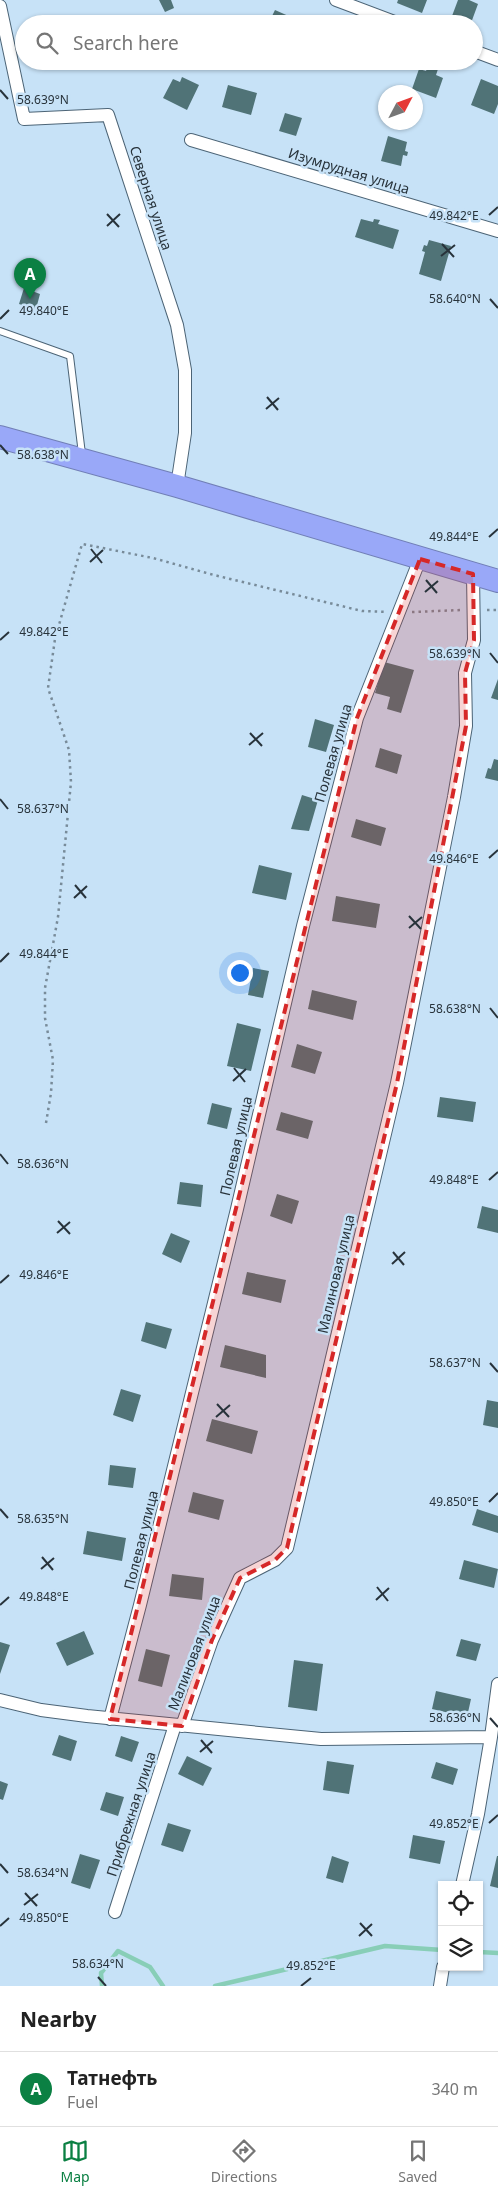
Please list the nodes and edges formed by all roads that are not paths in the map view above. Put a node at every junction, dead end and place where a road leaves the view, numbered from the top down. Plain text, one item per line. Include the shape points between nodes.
1 (336, 0) edge
2 (0, 10) edge
3 (376, 15) edge
4 (483, 54) edge
5 (498, 60) edge
6 (191, 140) dead end
7 (498, 231) edge
8 (0, 331) edge
9 (0, 437) edge
10 (83, 461) junction
11 (177, 486) junction
12 (420, 559) junction
13 (490, 577) edge
14 (497, 1691) edge
15 (0, 1700) edge
16 (110, 1719) junction
17 (179, 1725) junction
18 (490, 1737) junction
19 (463, 1881) edge
20 (115, 1912) dead end
21 (442, 1971) edge
22 (440, 1986) edge

1 - 3 street
2 - 11 street, Северная улица via 24,119 108,115 177,325 185,370 184,433
4 - 5 street
6 - 7 street, Изумрудная улица
8 - 10 lane via 70,356
9 - 10 highway
10 - 11 highway
11 - 12 highway
12 - 13 highway
12 - 16 street, Полевая улица via 354,728
13 - 17 street, Малиновая улица via 474,610 474,640 466,673 466,726 397,1083 287,1548 275,1560 240,1578
14 - 18 street
15 - 16 street via 41,1710
16 - 17 street
17 - 18 street via 321,1739
17 - 20 street, Прибрежная улица
18 - 19 street
21 - 22 street

